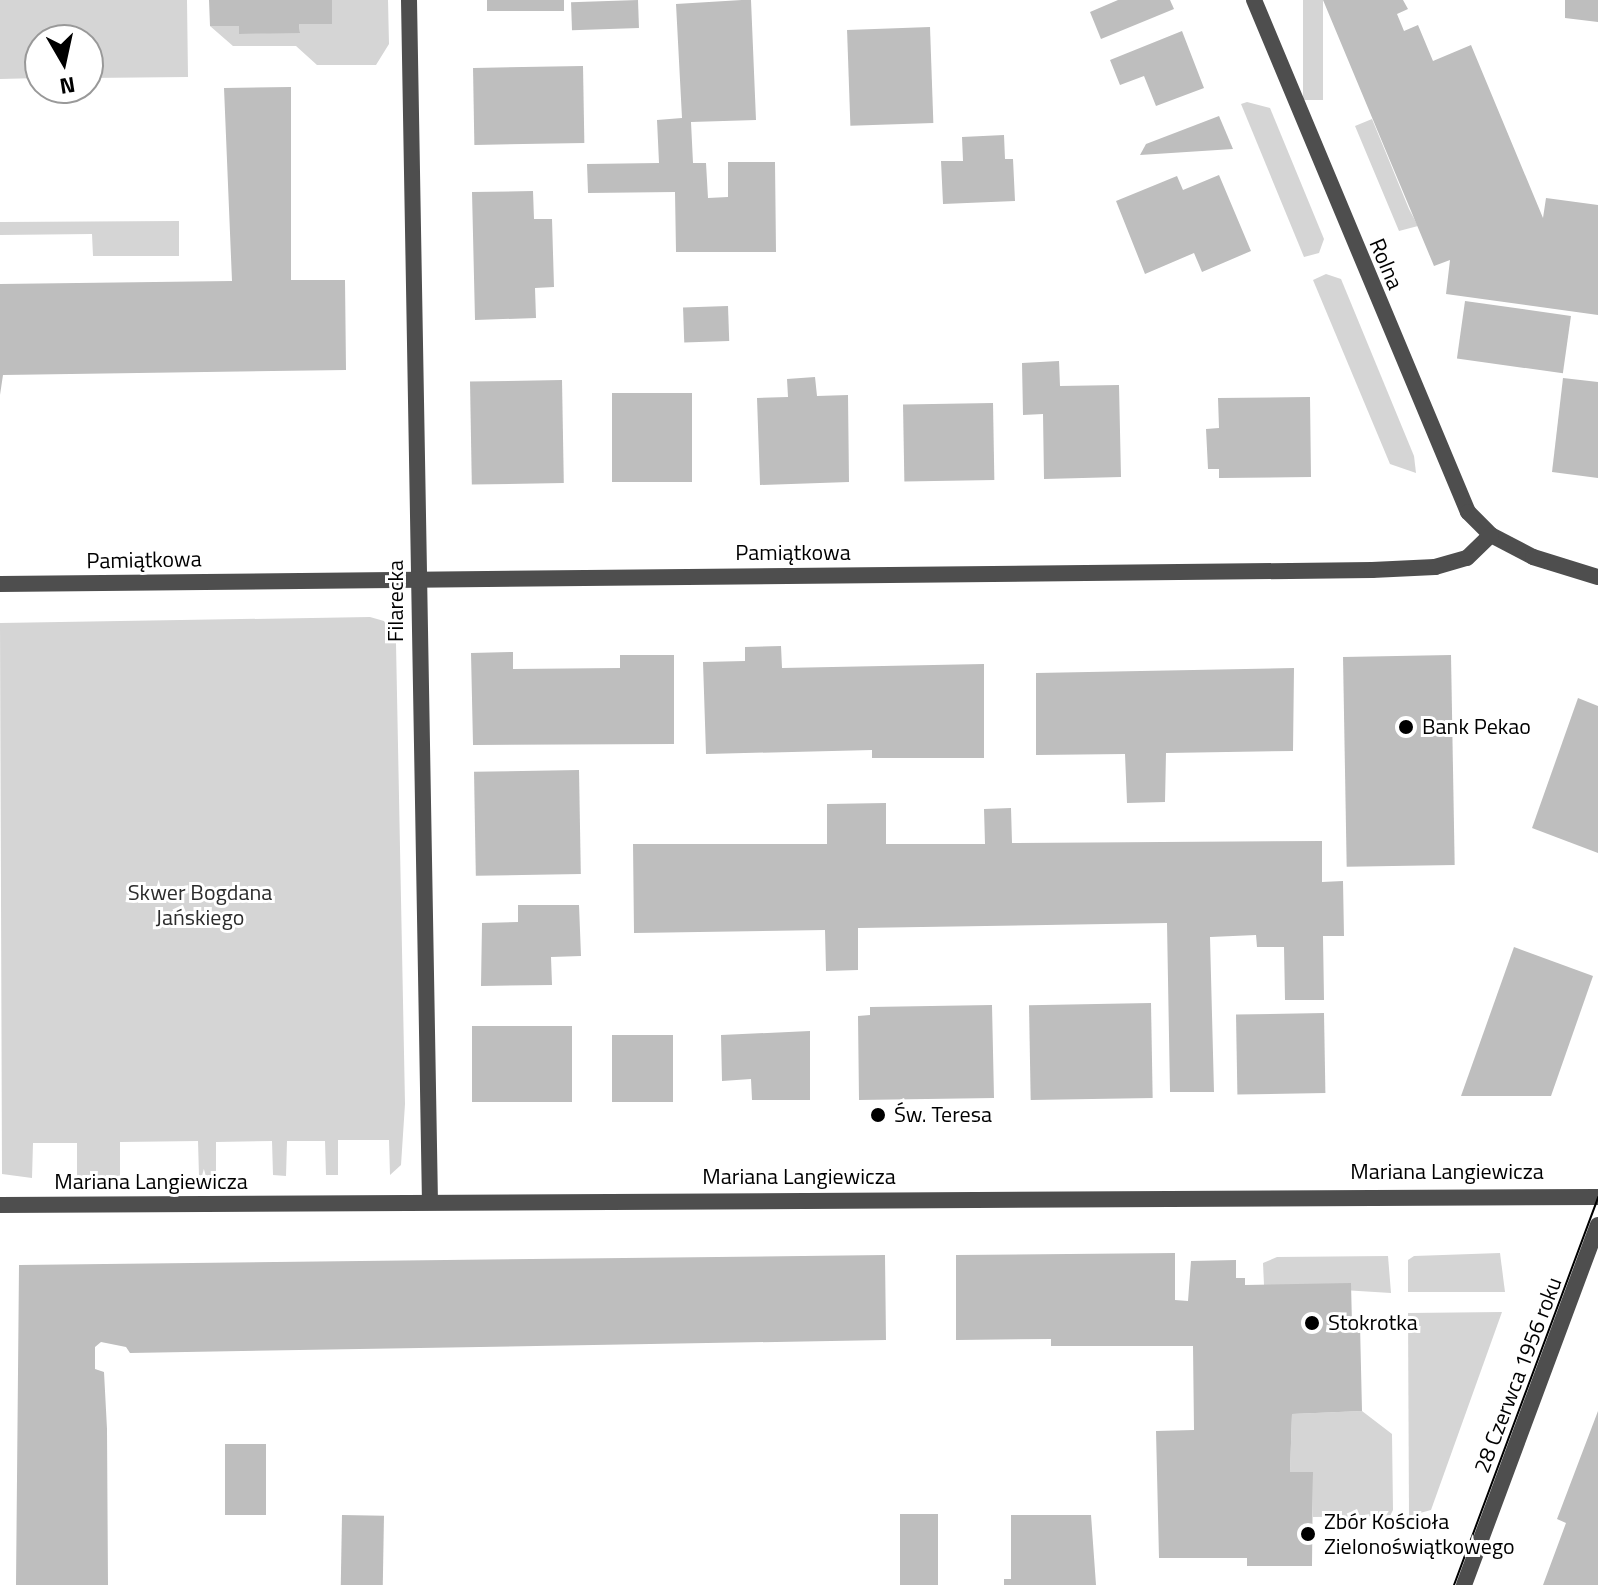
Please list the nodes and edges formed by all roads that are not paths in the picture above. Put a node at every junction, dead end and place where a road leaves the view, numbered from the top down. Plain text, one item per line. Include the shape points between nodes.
1 (409, 0) edge
2 (1254, 0) edge
3 (1491, 535) junction
4 (1598, 575) edge
5 (419, 578) junction
6 (0, 584) edge
7 (1598, 1197) edge
8 (430, 1202) junction
9 (0, 1205) edge
10 (1598, 1225) edge
11 (1464, 1585) edge

1 - 5 street, Filarecka
2 - 3 street, Rolna via 1457,492
3 - 4 street via 1533,557
3 - 5 street, Pamiątkowa via 1467,558 1435,567 1372,570
5 - 6 street, Pamiątkowa
5 - 8 street, Filarecka
7 - 8 street, Mariana Langiewicza
8 - 9 street, Mariana Langiewicza
10 - 11 street, 28 Czerwca 1956 roku

